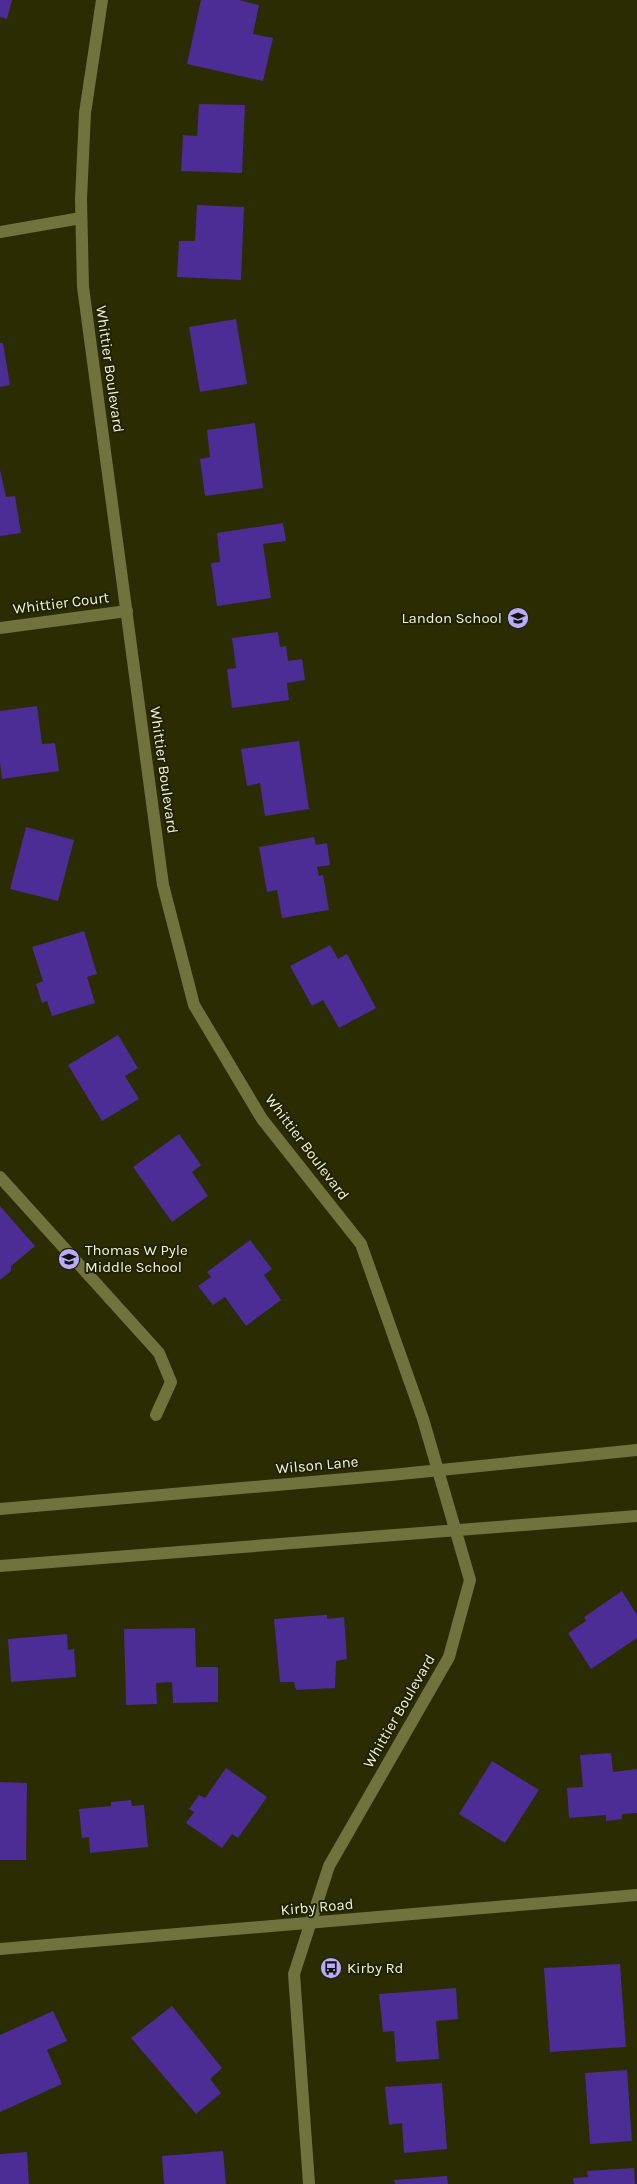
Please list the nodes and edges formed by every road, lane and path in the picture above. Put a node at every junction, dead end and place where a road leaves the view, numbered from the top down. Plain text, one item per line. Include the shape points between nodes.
1 (102, 0) edge
2 (81, 218) junction
3 (0, 232) edge
4 (127, 612) junction
5 (0, 628) edge
6 (0, 1177) edge
7 (156, 1415) dead end
8 (637, 1450) edge
9 (439, 1469) junction
10 (0, 1509) edge
11 (637, 1516) edge
12 (456, 1530) junction
13 (0, 1566) edge
14 (637, 1895) edge
15 (310, 1924) junction
16 (0, 1949) edge
17 (309, 2184) edge

1 - 2 street, Whittier Boulevard via 84,113
2 - 3 street
2 - 4 street, Whittier Boulevard via 83,287
4 - 5 street, Whittier Court
4 - 9 street, Whittier Boulevard via 163,885 194,1005 262,1119 361,1244
6 - 7 street via 159,1353 171,1382
8 - 9 street, Wilson Lane
9 - 10 street, Wilson Lane
9 - 12 street, Whittier Boulevard
11 - 12 street
12 - 13 street
12 - 15 street, Whittier Boulevard via 470,1580 449,1657 329,1866
14 - 15 street, Kirby Road
15 - 16 street, Kirby Road
15 - 17 street, Whittier Boulevard via 294,1974

